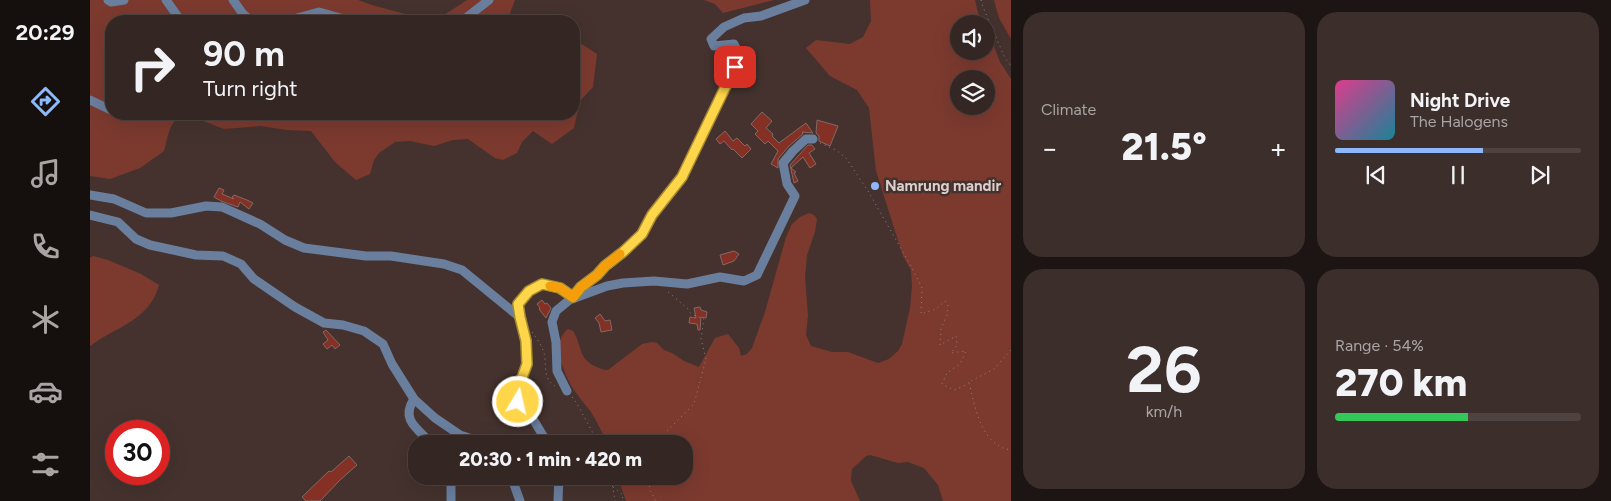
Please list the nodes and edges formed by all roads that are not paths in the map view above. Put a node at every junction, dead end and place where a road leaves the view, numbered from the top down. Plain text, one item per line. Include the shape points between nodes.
1 (108, 0) edge
2 (124, 0) edge
3 (166, 0) edge
4 (233, 0) edge
5 (489, 0) edge
6 (805, 0) edge
7 (177, 15) edge
8 (243, 15) edge
9 (308, 15) edge
10 (330, 15) edge
11 (470, 15) edge
12 (90, 100) edge
13 (105, 108) edge
14 (813, 139) road end
15 (90, 195) edge
16 (90, 215) edge
17 (571, 299) junction
18 (521, 318) junction
19 (567, 391) dead end
20 (414, 399) junction
21 (423, 435) edge
22 (460, 435) edge
23 (543, 435) edge
24 (451, 485) edge
25 (514, 485) edge
26 (559, 485) edge
27 (452, 501) edge
28 (520, 501) edge
29 (558, 501) edge

1 - 2 street
3 - 7 street
4 - 8 street
5 - 11 street
6 - 17 street via 762,16 744,18 724,27 711,39 714,46 734,44 737,59 682,177 652,215 642,234
9 - 10 street via 319,12
12 - 13 street
14 - 17 street via 806,139 783,163 787,184 795,196 757,275 744,282 720,277 687,284 623,283
15 - 18 street via 114,199 146,213 222,207 304,248 444,264 462,270
16 - 20 street via 118,222 136,239 150,246 196,255 223,256 241,264 254,279 324,323 364,331 383,344
17 - 18 street via 560,288 542,284 529,291 518,304
17 - 19 street via 556,311 552,322 556,371
18 - 23 street via 527,364 518,389 518,402
20 - 21 street via 408,408 409,420
20 - 22 street
24 - 27 street
25 - 28 street
26 - 29 street

